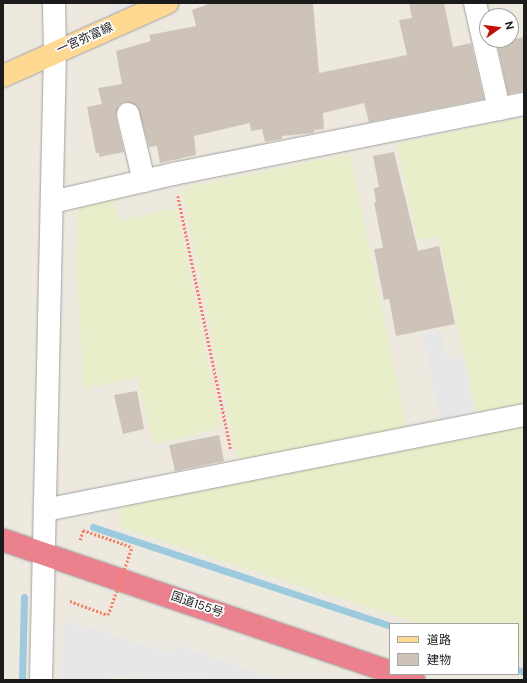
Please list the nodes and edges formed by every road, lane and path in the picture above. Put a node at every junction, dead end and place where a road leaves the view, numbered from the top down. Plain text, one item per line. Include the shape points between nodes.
1 (54, 3) edge
2 (167, 3) edge
3 (475, 3) edge
4 (55, 52) junction
5 (3, 76) edge
6 (524, 104) edge
7 (499, 109) junction
8 (128, 114) dead end
9 (173, 174) junction
10 (144, 181) junction
11 (52, 202) junction
12 (524, 415) edge
13 (235, 472) junction
14 (45, 510) junction
15 (3, 540) edge
16 (80, 540) dead end
17 (44, 554) junction
18 (70, 602) dead end
19 (389, 672) edge
20 (400, 675) edge
21 (41, 680) edge
22 (414, 680) edge

1 - 4 street
2 - 4 main road, 一宮弥富線
3 - 7 street
4 - 5 main road, 一宮弥富線
4 - 11 street
6 - 7 street
7 - 9 street
8 - 10 street
9 - 10 street
9 - 13 path
10 - 11 street
11 - 14 street
12 - 13 street
13 - 14 street
14 - 17 street
15 - 17 highway, 国道155号
16 - 18 path, bridge via 83,530 132,547 108,615
17 - 19 highway, 国道155号
17 - 21 street
20 - 22 highway

